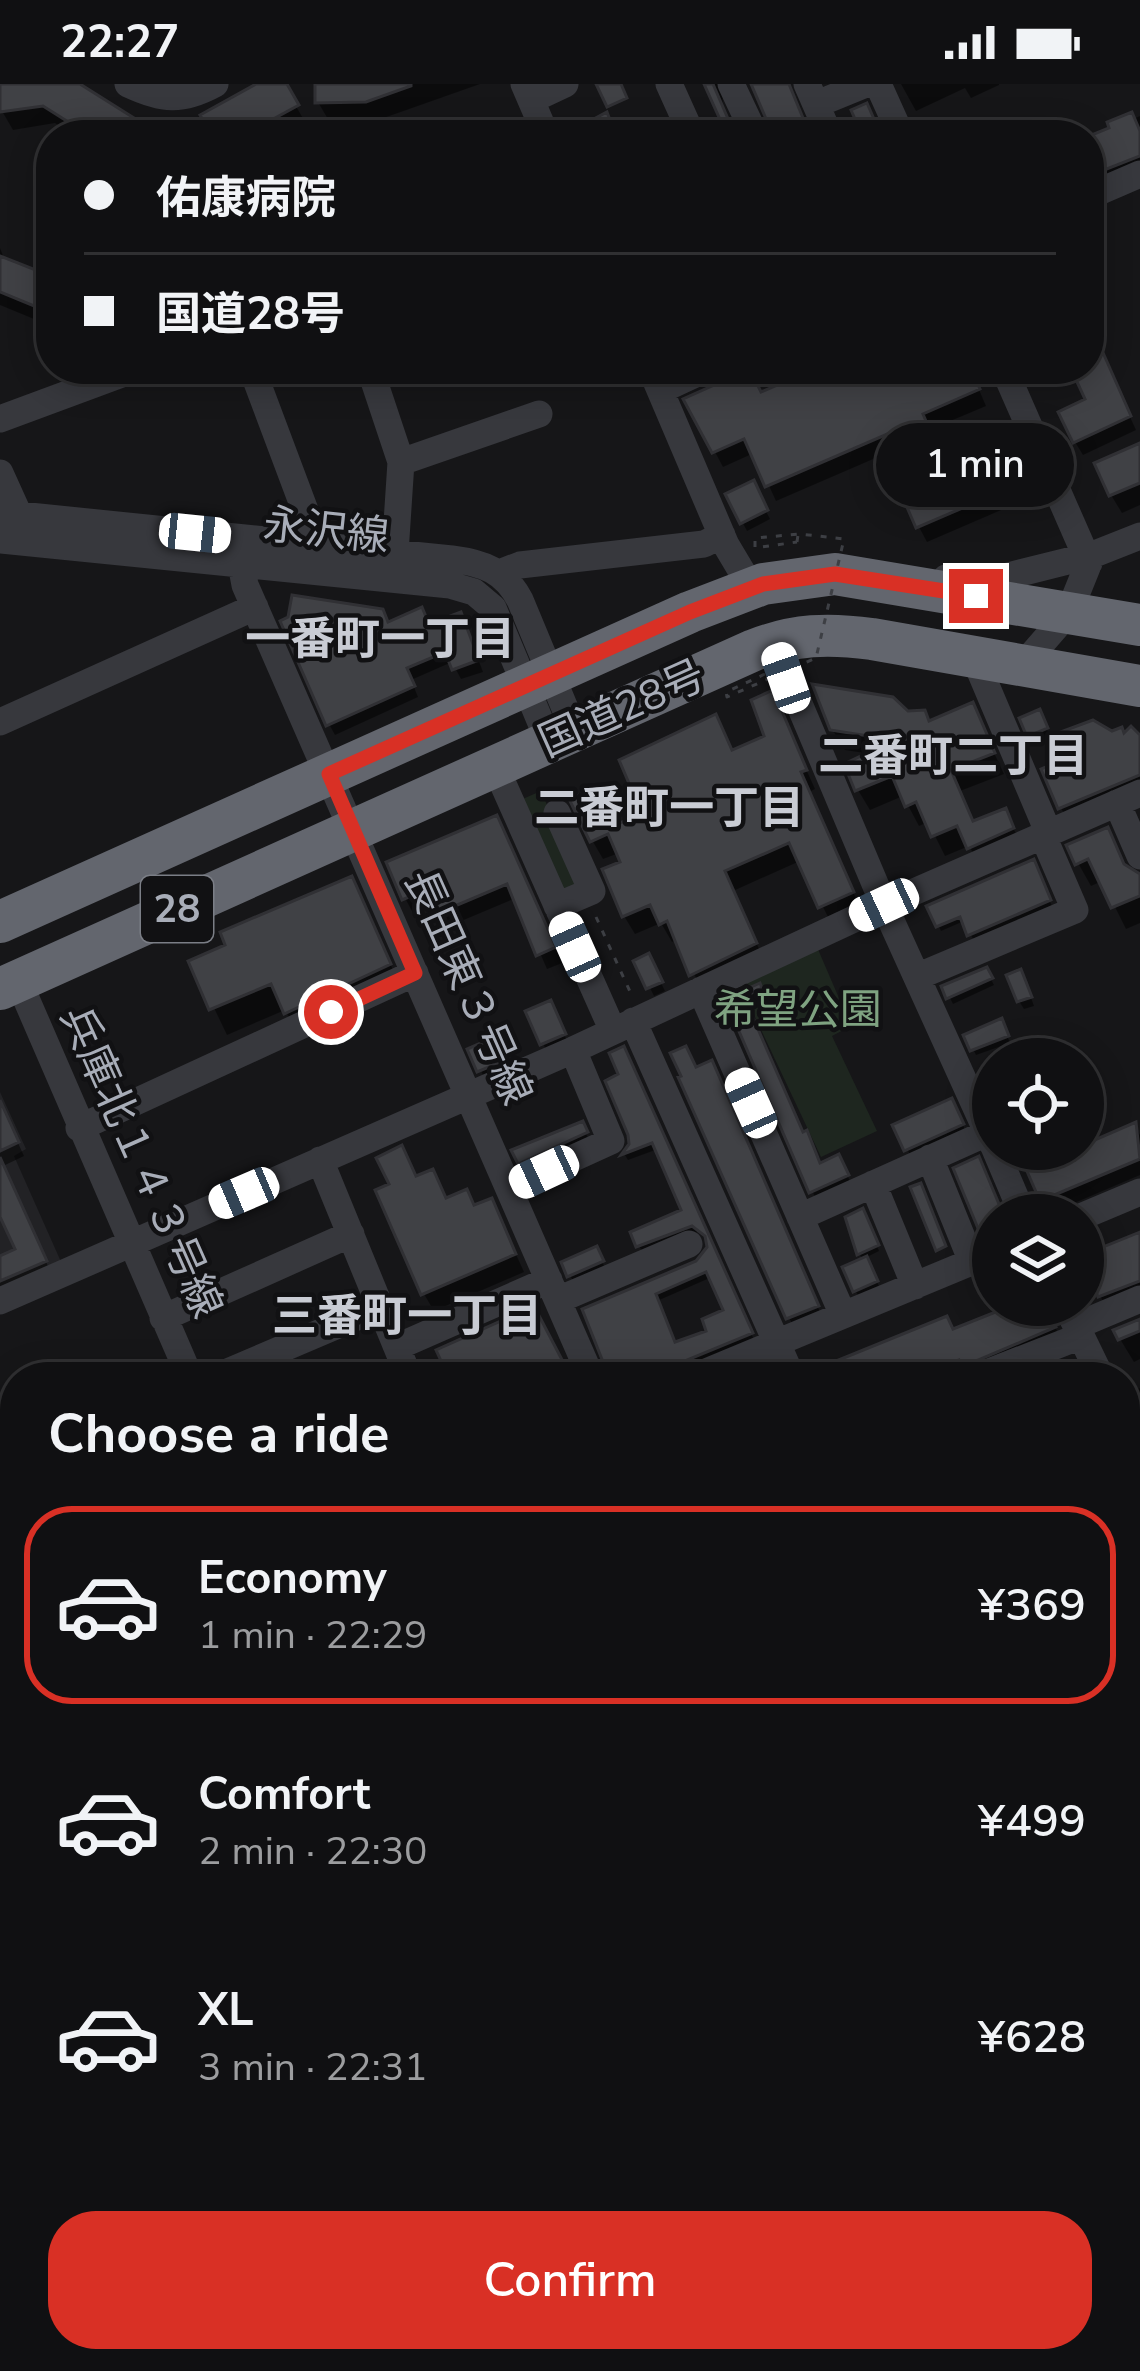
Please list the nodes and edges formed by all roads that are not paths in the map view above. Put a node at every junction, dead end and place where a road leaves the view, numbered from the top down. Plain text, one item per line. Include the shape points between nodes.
1 (128, 84) edge
2 (215, 84) edge
3 (565, 84) edge
4 (669, 84) edge
5 (731, 84) edge
6 (866, 84) edge
7 (878, 84) edge
8 (527, 92) edge
9 (812, 94) edge
10 (539, 120) edge
11 (685, 120) edge
12 (748, 120) edge
13 (894, 120) edge
14 (1140, 174) edge
15 (1104, 190) edge
16 (94, 384) edge
17 (258, 384) edge
18 (375, 384) edge
19 (658, 384) edge
20 (1011, 384) edge
21 (539, 414) dead end
22 (0, 418) edge
23 (401, 462) junction
24 (0, 472) edge
25 (9, 514) edge
26 (722, 536) junction
27 (1140, 536) edge
28 (0, 540) edge
29 (318, 545) junction
30 (243, 551) junction
31 (395, 553) junction
32 (1089, 558) junction
33 (500, 573) junction
34 (882, 579) junction
35 (752, 587) junction
36 (255, 607) junction
37 (1070, 612) junction
38 (1140, 625) edge
39 (974, 657) junction
40 (769, 658) junction
41 (1022, 665) junction
42 (539, 680) junction
43 (1140, 686) edge
44 (0, 722) edge
45 (562, 736) junction
46 (495, 766) junction
47 (329, 774) junction
48 (1129, 798) edge
49 (557, 813) dead end
50 (353, 830) junction
51 (1045, 836) junction
52 (1140, 856) edge
53 (884, 905) junction
54 (557, 906) junction
55 (0, 922) edge
56 (415, 973) junction
57 (919, 976) junction
58 (9, 984) edge
59 (701, 990) junction
60 (629, 1023) junction
61 (573, 1050) junction
62 (469, 1093) junction
63 (972, 1097) edge
64 (79, 1128) junction
65 (972, 1147) edge
66 (930, 1158) junction
67 (320, 1160) junction
68 (873, 1184) junction
69 (510, 1187) junction
70 (1140, 1192) edge
71 (1104, 1207) edge
72 (800, 1217) junction
73 (351, 1234) junction
74 (972, 1237) edge
75 (129, 1243) junction
76 (689, 1244) dead end
77 (972, 1263) edge
78 (915, 1286) junction
79 (553, 1290) junction
80 (1140, 1299) edge
81 (0, 1301) edge
82 (380, 1307) junction
83 (1104, 1312) edge
84 (843, 1316) junction
85 (163, 1318) junction
86 (1067, 1326) edge
87 (1076, 1326) edge
88 (786, 1339) junction
89 (397, 1347) junction
90 (183, 1362) edge
91 (251, 1362) edge
92 (403, 1362) edge
93 (584, 1362) edge
94 (730, 1362) edge
95 (790, 1362) edge
96 (800, 1362) edge
97 (1003, 1362) edge
98 (1094, 1362) edge

1 - 2 street via 178,100
3 - 8 street
4 - 11 street
5 - 12 street
6 - 9 street
7 - 13 street
8 - 10 street
14 - 15 street
16 - 22 street
17 - 29 street
18 - 23 street
19 - 26 street
20 - 32 street
21 - 23 street
23 - 31 street
24 - 25 street
25 - 30 street, 永沢線
26 - 33 street, 永沢線
26 - 35 street
27 - 32 street
28 - 30 street, 永沢線
29 - 30 street, 永沢線
29 - 31 street, 永沢線
30 - 36 street, 長田東３号線
30 - 42 street, 永沢線 via 474,592
31 - 33 street, 永沢線 via 465,560
32 - 34 street via 1004,577
32 - 37 street
33 - 42 street, 永沢線 via 520,600
34 - 35 highway, 国道28号 / 28 via 811,574
34 - 37 highway, 国道28号 / 28
35 - 42 highway, 国道28号 / 28
36 - 44 street
36 - 47 street, 長田東３号線
37 - 38 highway, 国道28号 / 28
37 - 41 street
39 - 40 highway, 国道28号 / 28 via 812,634
39 - 41 highway, 国道28号 / 28
39 - 51 street
40 - 45 highway, 国道28号 / 28
40 - 53 street
41 - 43 highway, 国道28号 / 28
42 - 45 street, 永沢線
42 - 47 highway, 国道28号 / 28
45 - 46 highway, 国道28号 / 28
46 - 50 highway, 国道28号 / 28
46 - 54 street
47 - 50 street, 長田東３号線
47 - 55 highway, 国道28号 / 28
48 - 51 street
48 - 52 street
49 - 54 street via 592,891
50 - 56 street, 長田東３号線
50 - 58 highway, 国道28号 / 28
51 - 53 street
51 - 57 street via 1075,910
53 - 57 street
53 - 59 street
54 - 60 street
56 - 62 street, 長田東３号線
56 - 64 street
57 - 63 street
58 - 64 street, 兵庫北１４３号線
59 - 60 street
59 - 72 street
60 - 61 street
60 - 88 street
61 - 62 street
61 - 69 street via 611,1141
62 - 67 street
62 - 69 street, 長田東３号線
64 - 75 street, 兵庫北１４３号線
65 - 66 street
66 - 68 street
66 - 74 street
67 - 73 street
67 - 75 street
68 - 72 street
68 - 78 street
69 - 79 street, 長田東３号線
70 - 71 street
72 - 84 street
73 - 82 street
73 - 85 street
75 - 81 street
75 - 85 street, 兵庫北１４３号線
76 - 79 street
77 - 78 street
78 - 84 street
79 - 89 street
79 - 93 street, 長田東３号線
80 - 83 street
82 - 89 street
82 - 91 street
84 - 88 street
85 - 90 street, 兵庫北１４３号線
86 - 97 street
87 - 98 street
88 - 94 street
88 - 95 street
88 - 96 street
89 - 92 street

